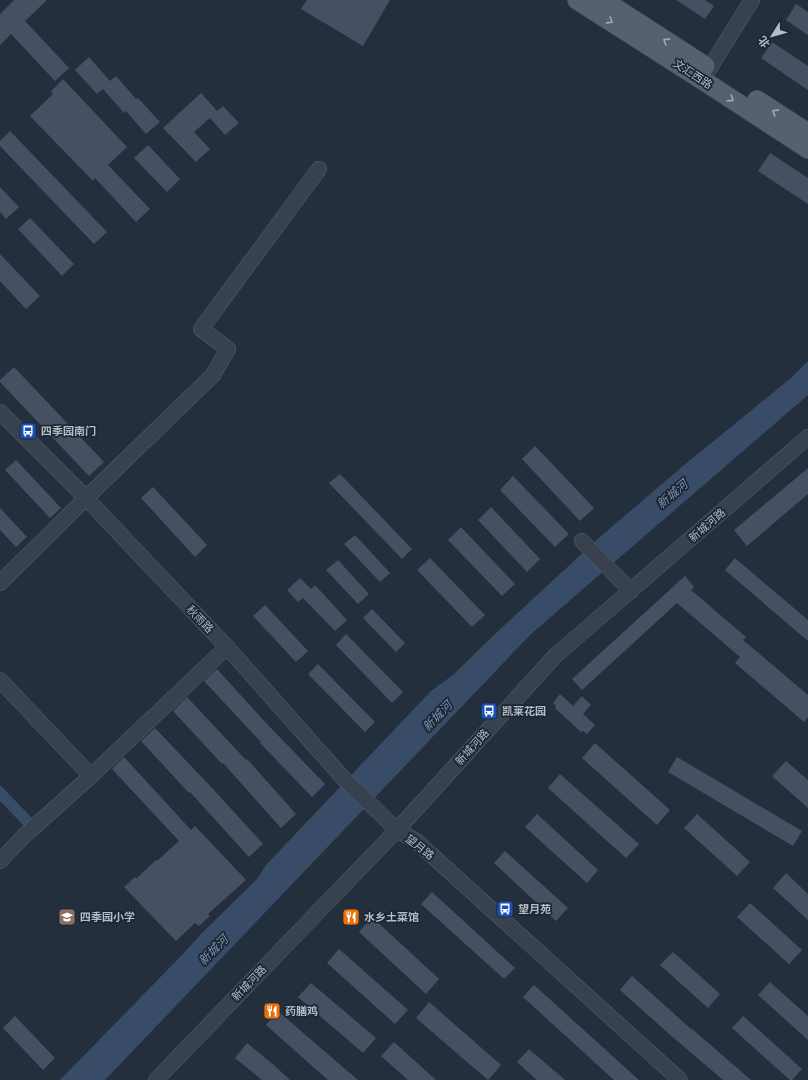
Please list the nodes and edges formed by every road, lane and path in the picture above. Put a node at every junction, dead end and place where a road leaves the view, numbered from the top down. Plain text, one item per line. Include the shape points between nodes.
1 (577, 0) edge
2 (603, 0) edge
3 (752, 0) edge
4 (709, 69) junction
5 (808, 133) edge
6 (808, 149) edge
7 (319, 168) dead end
8 (0, 412) edge
9 (808, 437) edge
10 (86, 498) junction
11 (582, 541) dead end
12 (0, 583) edge
13 (631, 591) junction
14 (227, 647) junction
15 (0, 680) edge
16 (91, 776) junction
17 (397, 830) junction
18 (0, 861) edge
19 (156, 1080) edge
20 (666, 1080) edge
21 (680, 1080) edge

1 -> 6 main road, 文汇西路
4 -> 2 main road, 文汇西路
3 - 4 street
5 -> 4 main road, 文汇西路
7 - 10 street via 201,329 228,349 212,375
8 - 10 street, 秋雨路
9 - 13 street, 新城河路
10 - 12 street
10 - 14 street, 秋雨路
11 - 13 street
13 - 17 street, 新城河路 via 555,656
14 - 16 street
14 - 17 street, 秋雨路 via 344,779
15 - 16 street
16 - 18 street
17 - 19 street, 新城河路
17 - 20 street, 望月路 via 408,848
17 - 21 street, 望月路 via 416,841

